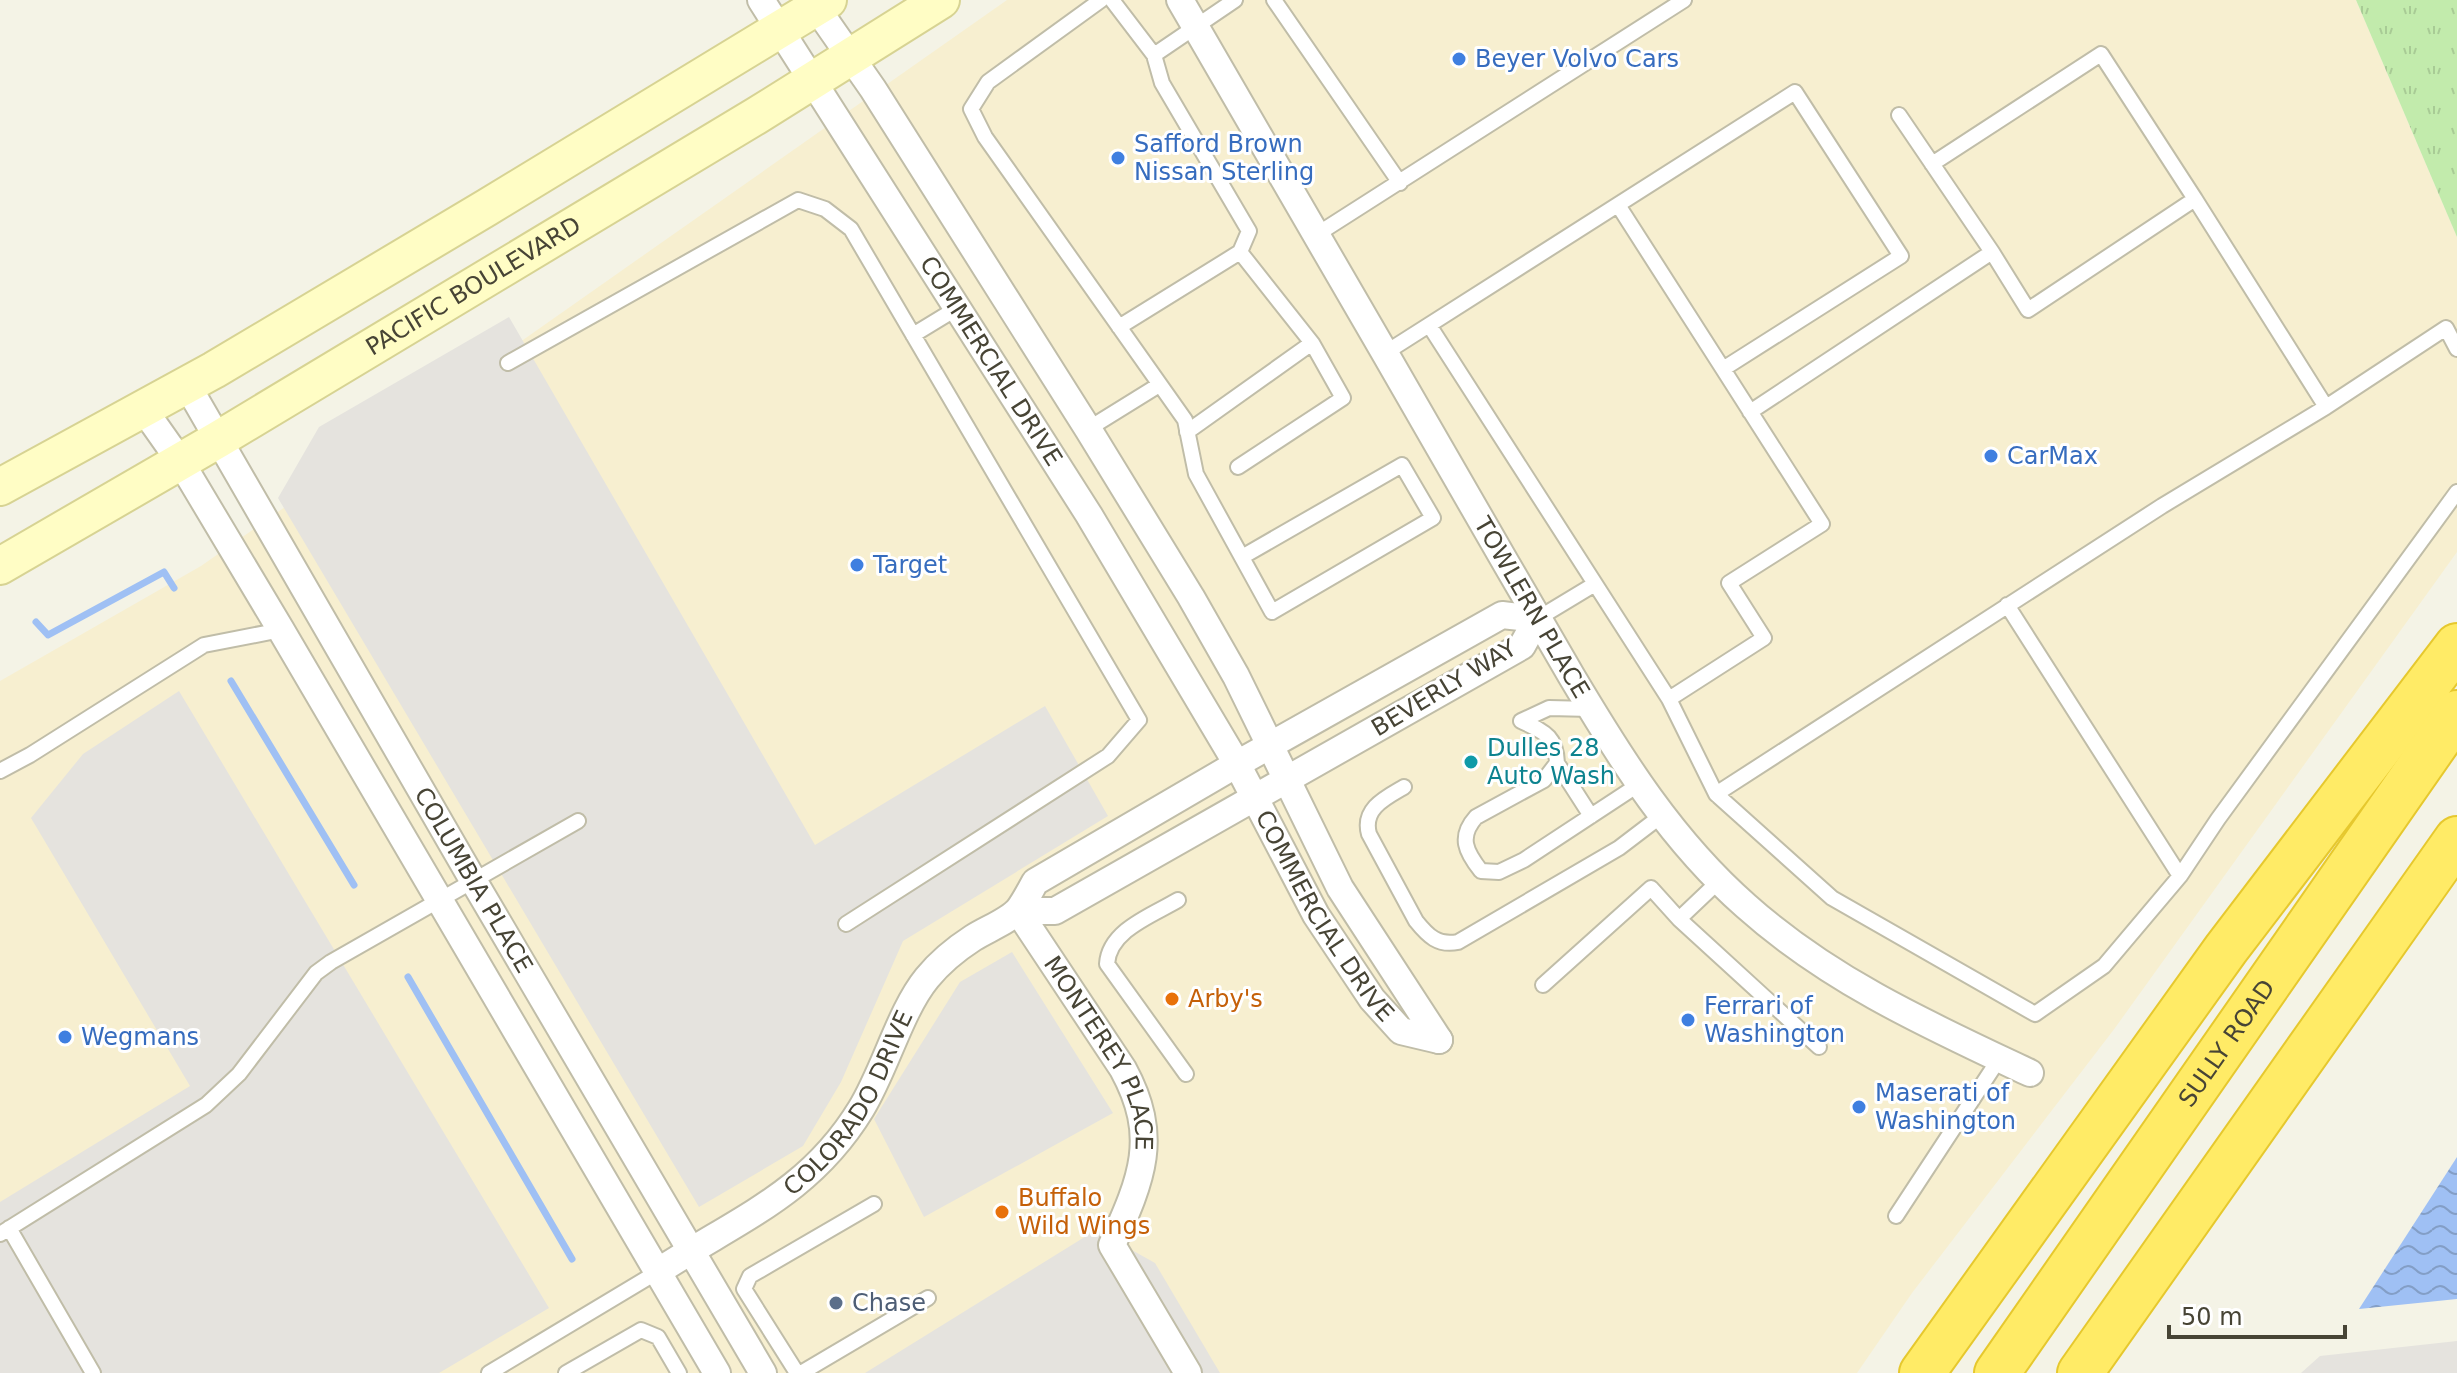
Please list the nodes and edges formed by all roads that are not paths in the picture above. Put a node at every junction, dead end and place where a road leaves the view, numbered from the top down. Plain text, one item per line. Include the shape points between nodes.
1 (761, 0) edge
2 (941, 0) edge
3 (1101, 0) edge
4 (1112, 0) edge
5 (1180, 0) edge
6 (1235, 0) edge
7 (1274, 0) edge
8 (1684, 0) edge
9 (818, 3) edge
10 (1196, 27) junction
11 (781, 31) junction
12 (1154, 55) junction
13 (850, 56) junction
14 (812, 81) junction
15 (1899, 115) dead end
16 (1932, 164) junction
17 (1400, 183) junction
18 (2195, 199) junction
19 (1618, 205) junction
20 (1316, 235) junction
21 (1240, 252) junction
22 (1992, 252) junction
23 (959, 307) junction
24 (1429, 325) junction
25 (1119, 327) junction
26 (913, 335) junction
27 (1312, 343) junction
28 (2457, 349) edge
29 (1385, 353) junction
30 (508, 363) dead end
31 (1723, 369) junction
32 (187, 385) junction
33 (1159, 385) junction
34 (2326, 407) junction
35 (144, 410) junction
36 (1750, 412) junction
37 (1088, 429) junction
38 (1187, 432) junction
39 (219, 439) junction
40 (180, 461) junction
41 (1238, 467) dead end
42 (0, 487) edge
43 (2457, 492) edge
44 (1242, 557) junction
45 (0, 566) edge
46 (1595, 584) junction
47 (2007, 605) junction
48 (1537, 619) junction
49 (281, 630) junction
50 (2457, 646) edge
51 (1669, 699) junction
52 (1591, 709) junction
53 (2457, 713) edge
54 (1270, 745) junction
55 (1557, 763) junction
56 (1237, 764) junction
57 (0, 771) edge
58 (1285, 780) junction
59 (1638, 785) junction
60 (1404, 787) dead end
61 (1716, 794) junction
62 (1255, 798) junction
63 (1591, 816) junction
64 (1661, 816) junction
65 (578, 821) dead end
66 (2457, 839) edge
67 (2180, 876) junction
68 (473, 880) junction
69 (1719, 881) junction
70 (439, 899) junction
71 (1178, 900) dead end
72 (1018, 911) junction
73 (1679, 919) junction
74 (846, 924) dead end
75 (1543, 985) dead end
76 (1819, 1047) dead end
77 (1999, 1059) junction
78 (2030, 1073) dead end
79 (1186, 1074) dead end
80 (874, 1204) dead end
81 (1896, 1216) dead end
82 (5, 1231) edge
83 (692, 1250) junction
84 (659, 1271) junction
85 (928, 1298) dead end
86 (93, 1373) edge
87 (489, 1373) edge
88 (566, 1373) edge
89 (679, 1373) edge
90 (717, 1373) edge
91 (763, 1373) edge
92 (799, 1373) edge
93 (1188, 1373) edge
94 (1922, 1373) edge
95 (1997, 1373) edge
96 (2080, 1373) edge

1 - 11 street, COMMERCIAL DRIVE
2 - 13 main road, PACIFIC BOULEVARD
3 - 25 lane via 988,82 971,109 985,137
4 - 12 lane
5 - 10 street, TOWLERN PLACE
6 - 10 lane
7 - 17 lane
8 - 17 lane
9 - 11 main road
9 - 13 street, COMMERCIAL DRIVE
10 - 12 lane
10 - 20 street, TOWLERN PLACE
11 - 14 street, COMMERCIAL DRIVE
11 - 32 main road
12 - 21 lane via 1162,83 1249,231
13 - 14 main road, PACIFIC BOULEVARD
13 - 37 street, COMMERCIAL DRIVE
14 - 23 street, COMMERCIAL DRIVE
14 - 39 main road, PACIFIC BOULEVARD
15 - 16 lane
16 - 18 lane via 2101,54
16 - 22 lane
17 - 20 lane
18 - 22 lane via 2028,310
18 - 34 lane
19 - 24 lane
19 - 31 lane
19 - 31 lane via 1795,92 1876,216 1901,256
20 - 29 street, TOWLERN PLACE
21 - 25 lane
21 - 27 lane
22 - 36 lane
23 - 26 lane
23 - 56 street, COMMERCIAL DRIVE
24 - 29 lane
24 - 46 lane
25 - 33 lane
26 - 30 lane via 851,229 825,209 798,200
26 - 74 lane via 1139,720 1108,756
27 - 38 lane
27 - 41 lane via 1343,398
28 - 34 lane via 2446,328
29 - 48 street, TOWLERN PLACE
31 - 36 lane
32 - 35 main road
32 - 39 street, COLUMBIA PLACE
33 - 37 lane
33 - 38 lane via 1185,420
34 - 47 lane
35 - 40 street, COLUMBIA PLACE
35 - 42 main road
36 - 51 lane via 1822,524 1729,583 1764,638
37 - 54 street, COMMERCIAL DRIVE via 1191,597
38 - 44 lane via 1196,474
39 - 40 main road, PACIFIC BOULEVARD
39 - 68 street, COLUMBIA PLACE
40 - 45 main road, PACIFIC BOULEVARD
40 - 49 street, COLUMBIA PLACE
43 - 67 lane
44 - 44 lane via 1402,465 1433,518 1272,612
46 - 48 lane
46 - 51 lane
47 - 61 lane
47 - 67 lane
48 - 52 street, TOWLERN PLACE
48 - 54 street, BEVERLY WAY via 1502,615
48 - 58 street, BEVERLY WAY via 1522,646
49 - 57 lane via 204,645
49 - 70 street, COLUMBIA PLACE
50 - 94 highway via 2226,949
51 - 61 lane
52 - 55 lane via 1549,708 1521,721 1546,733 1557,746
52 - 59 street, TOWLERN PLACE
53 - 95 highway, SULLY ROAD
54 - 56 street, BEVERLY WAY
54 - 58 street, COMMERCIAL DRIVE
55 - 63 lane
55 - 63 lane via 1544,780 1476,817 1467,827 1465,842 1471,858 1481,871 1499,872
56 - 62 street, COMMERCIAL DRIVE
56 - 72 street, COLORADO DRIVE via 1035,882
58 - 62 street, BEVERLY WAY
58 - 62 street, COMMERCIAL DRIVE via 1340,888 1439,1040 1401,1031 1372,999 1316,915
59 - 63 lane
59 - 64 street, TOWLERN PLACE
60 - 64 lane via 1372,809 1366,824 1416,921 1436,941 1448,944 1619,848
61 - 67 lane via 1832,898 2035,1014 2104,966
62 - 72 street, COLORADO DRIVE via 1055,911
64 - 69 street, TOWLERN PLACE
65 - 68 lane
66 - 96 highway
68 - 70 lane
68 - 83 street, COLUMBIA PLACE
69 - 73 lane
69 - 77 street, TOWLERN PLACE via 1798,949 1850,983
70 - 82 lane via 316,973 239,1074 206,1105
70 - 84 street, COLUMBIA PLACE
71 - 79 lane via 1117,938 1107,964
72 - 83 street, COLORADO DRIVE via 946,957 925,981 863,1106 834,1148 762,1210
72 - 93 street, MONTEREY PLACE via 1137,1095 1144,1148 1132,1198 1112,1245
73 - 75 lane via 1651,888
73 - 76 lane
77 - 78 street, TOWLERN PLACE
77 - 81 lane
80 - 92 lane via 750,1276 744,1289
82 - 86 lane
83 - 84 street, COLORADO DRIVE
83 - 91 street, COLUMBIA PLACE
84 - 87 lane
84 - 90 street, COLUMBIA PLACE
85 - 92 lane
88 - 89 lane via 641,1330 658,1337

